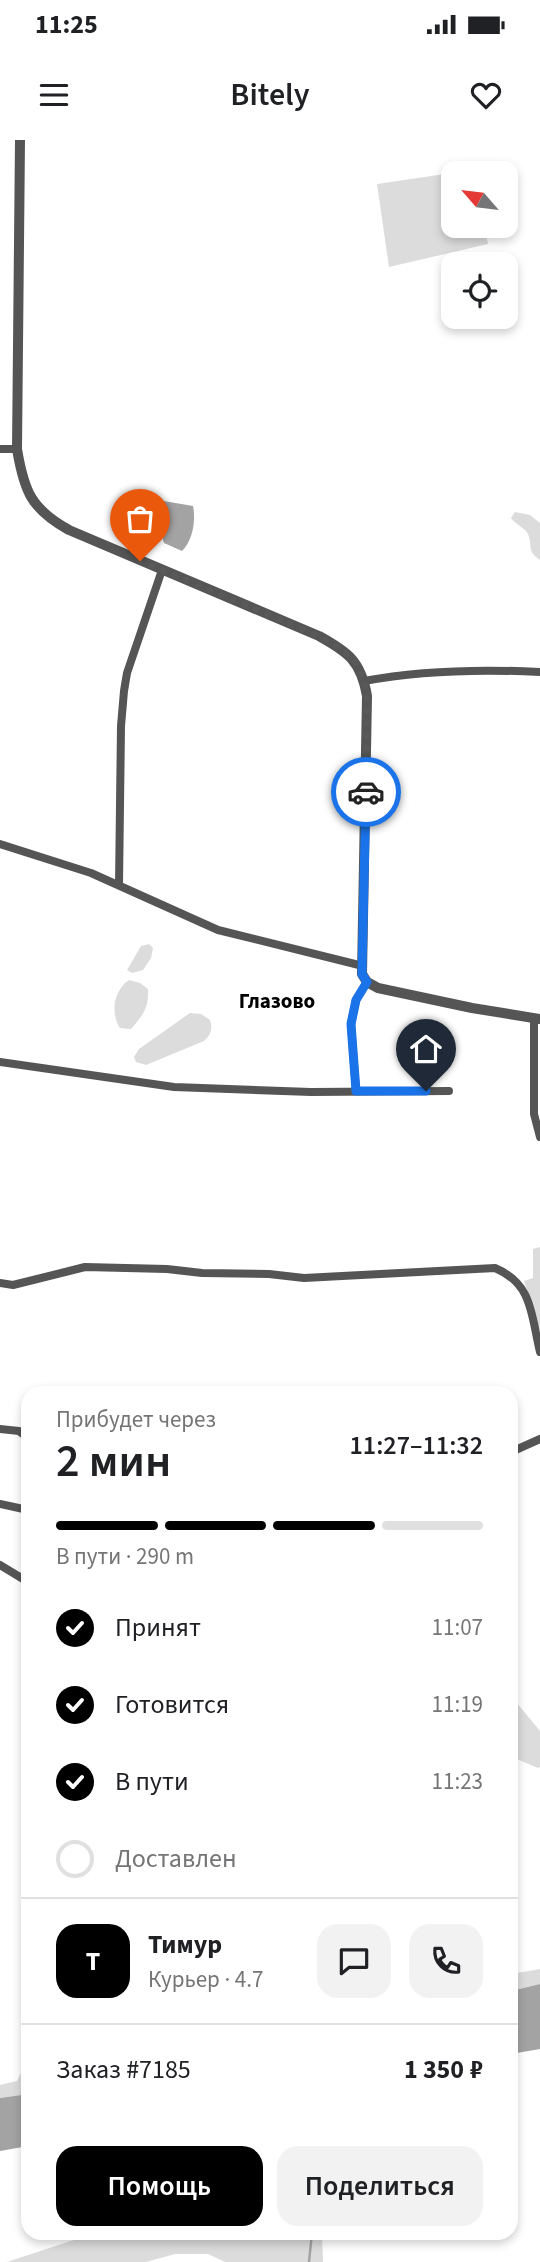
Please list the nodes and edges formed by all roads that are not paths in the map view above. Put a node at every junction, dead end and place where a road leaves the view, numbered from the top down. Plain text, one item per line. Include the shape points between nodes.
1 (20, 140) edge
2 (0, 449) edge
3 (18, 449) junction
4 (162, 570) junction
5 (540, 672) edge
6 (364, 681) junction
7 (0, 844) edge
8 (119, 885) junction
9 (363, 966) junction
10 (367, 982) junction
11 (537, 1018) edge
12 (0, 1062) edge
13 (356, 1091) junction
14 (449, 1091) dead end
15 (540, 1137) edge
16 (0, 1283) edge
17 (540, 1352) edge
18 (0, 1429) edge
19 (21, 1433) edge
20 (540, 1439) edge
21 (518, 1449) edge
22 (0, 1504) edge
23 (21, 1508) edge
24 (0, 1565) edge
25 (21, 1578) edge

1 - 3 street
2 - 3 street
3 - 4 street via 21,472 38,510 69,530
4 - 6 street via 319,636 351,656
4 - 8 street via 124,691
5 - 6 street via 436,671
6 - 9 street
7 - 8 street
8 - 9 street via 218,930
9 - 10 street
10 - 11 street via 378,988
10 - 13 street via 352,1017
11 - 15 street via 534,1114
12 - 13 street via 174,1087
13 - 14 street
16 - 17 street via 13,1285 85,1267 304,1278 495,1268 517,1279 525,1291
18 - 19 street
20 - 21 street
22 - 23 street
24 - 25 street

